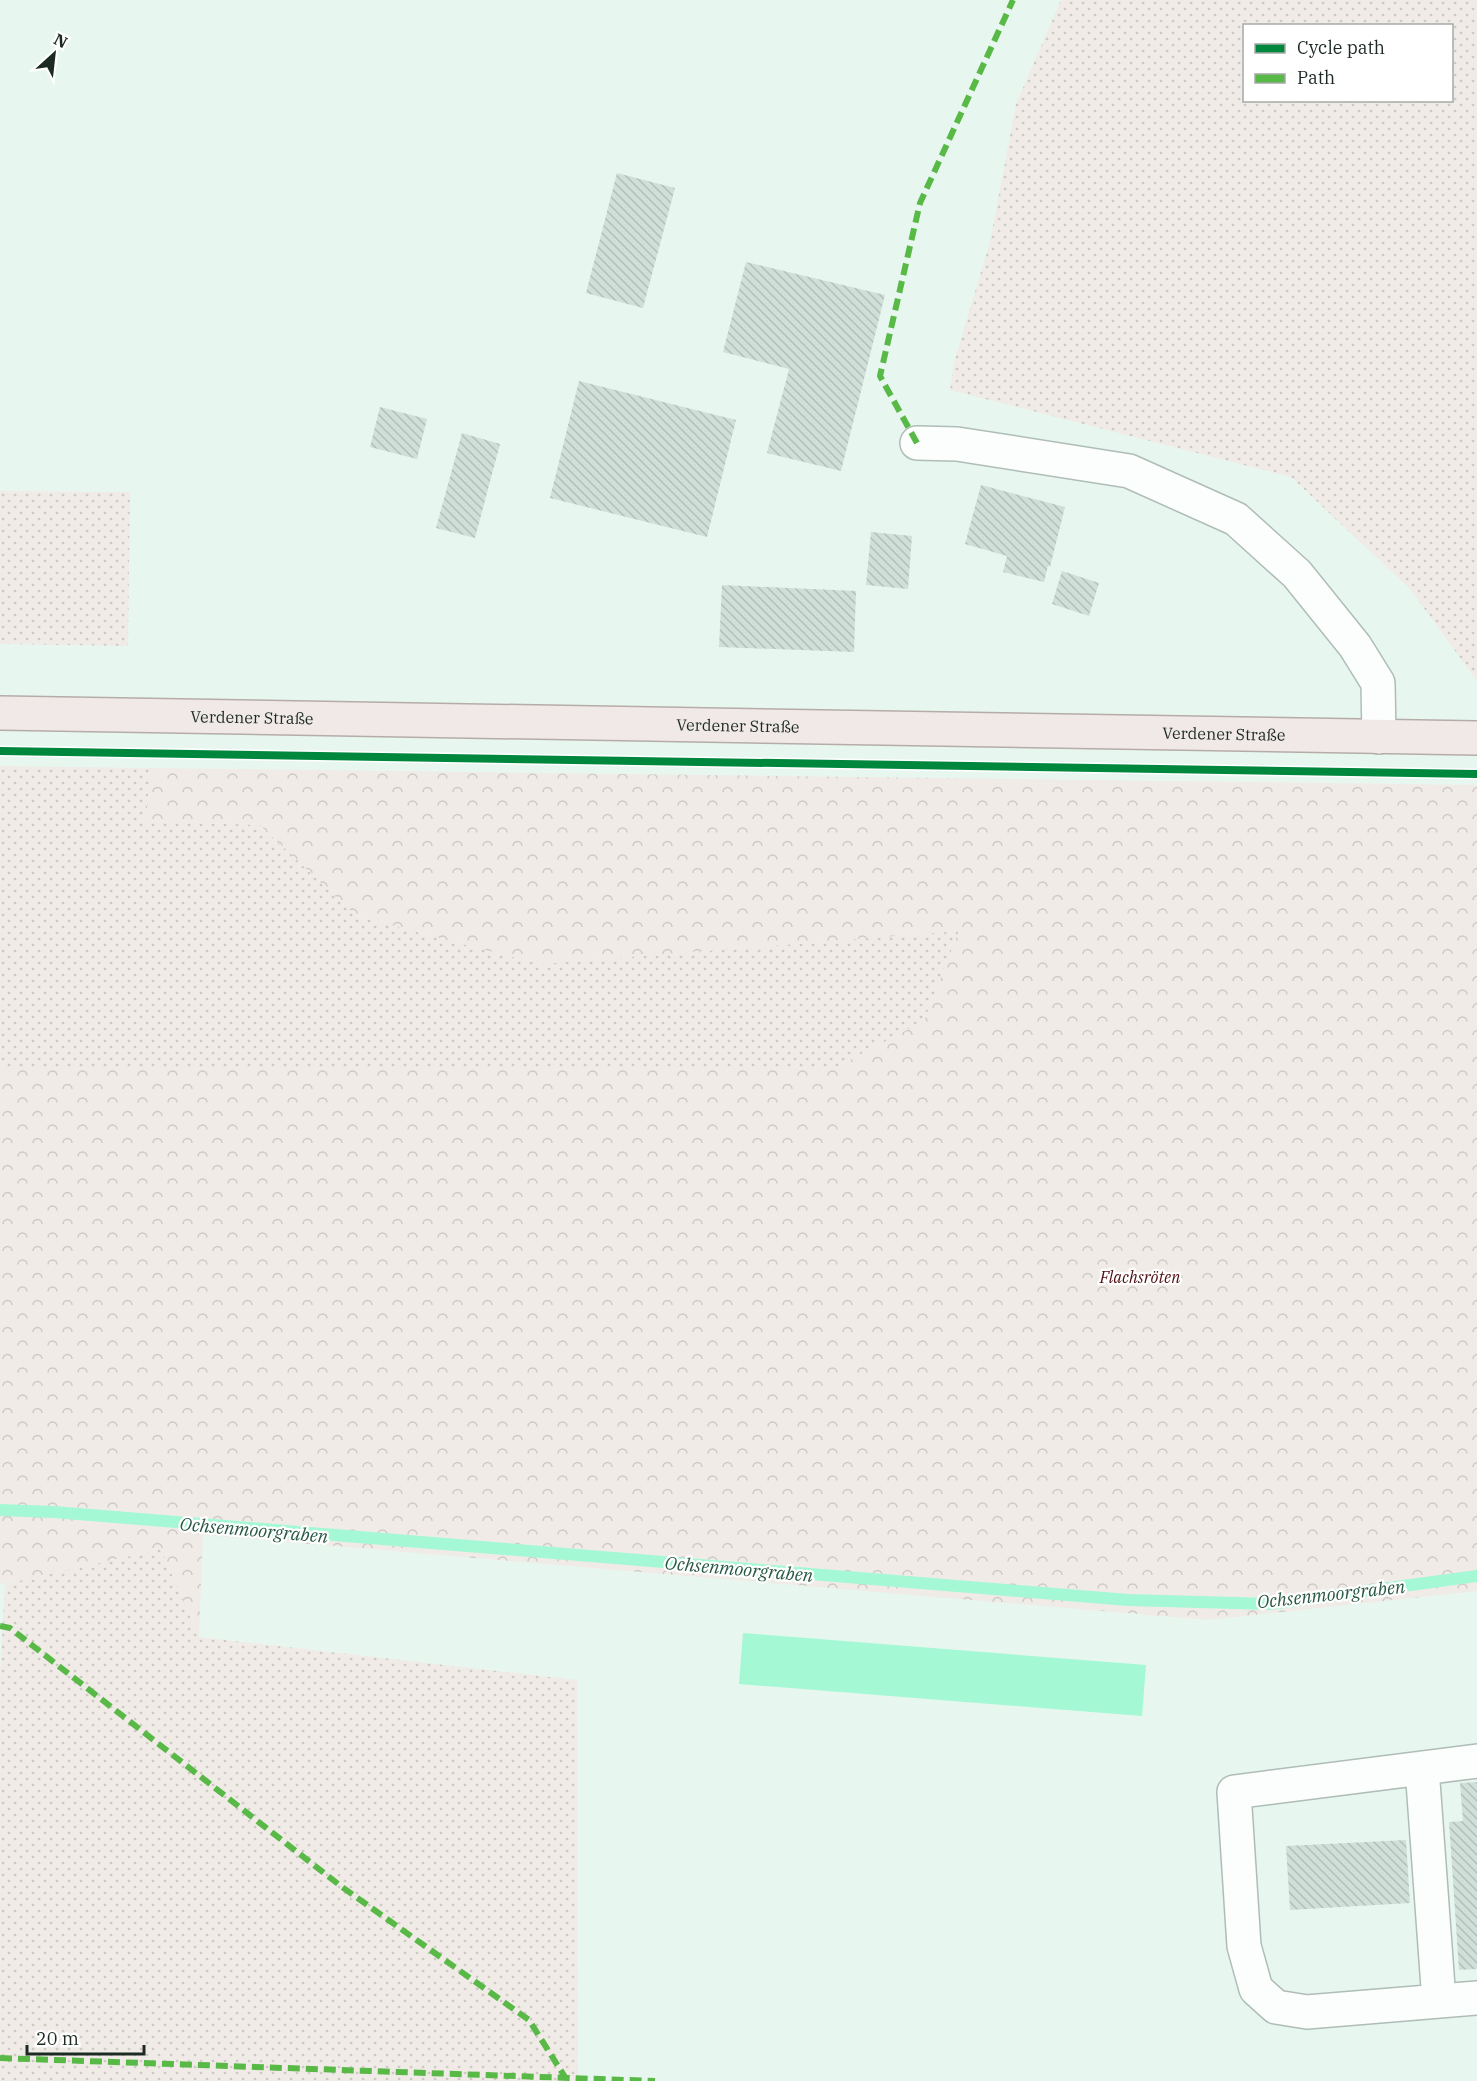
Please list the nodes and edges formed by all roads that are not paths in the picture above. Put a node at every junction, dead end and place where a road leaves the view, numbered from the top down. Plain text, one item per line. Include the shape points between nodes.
1 (917, 443) dead end
2 (0, 713) edge
3 (1379, 737) junction
4 (1477, 738) edge
5 (1477, 1761) edge
6 (1422, 1768) junction
7 (1477, 1998) edge
8 (1439, 2001) junction

1 - 3 lane via 957,444 1129,471 1236,519 1297,574 1355,646 1378,683
2 - 3 main road, Verdener Straße
3 - 4 main road, Verdener Straße
5 - 6 lane
6 - 8 lane
6 - 8 lane via 1234,1792 1244,1946 1256,1989 1276,2007 1307,2012
7 - 8 lane

